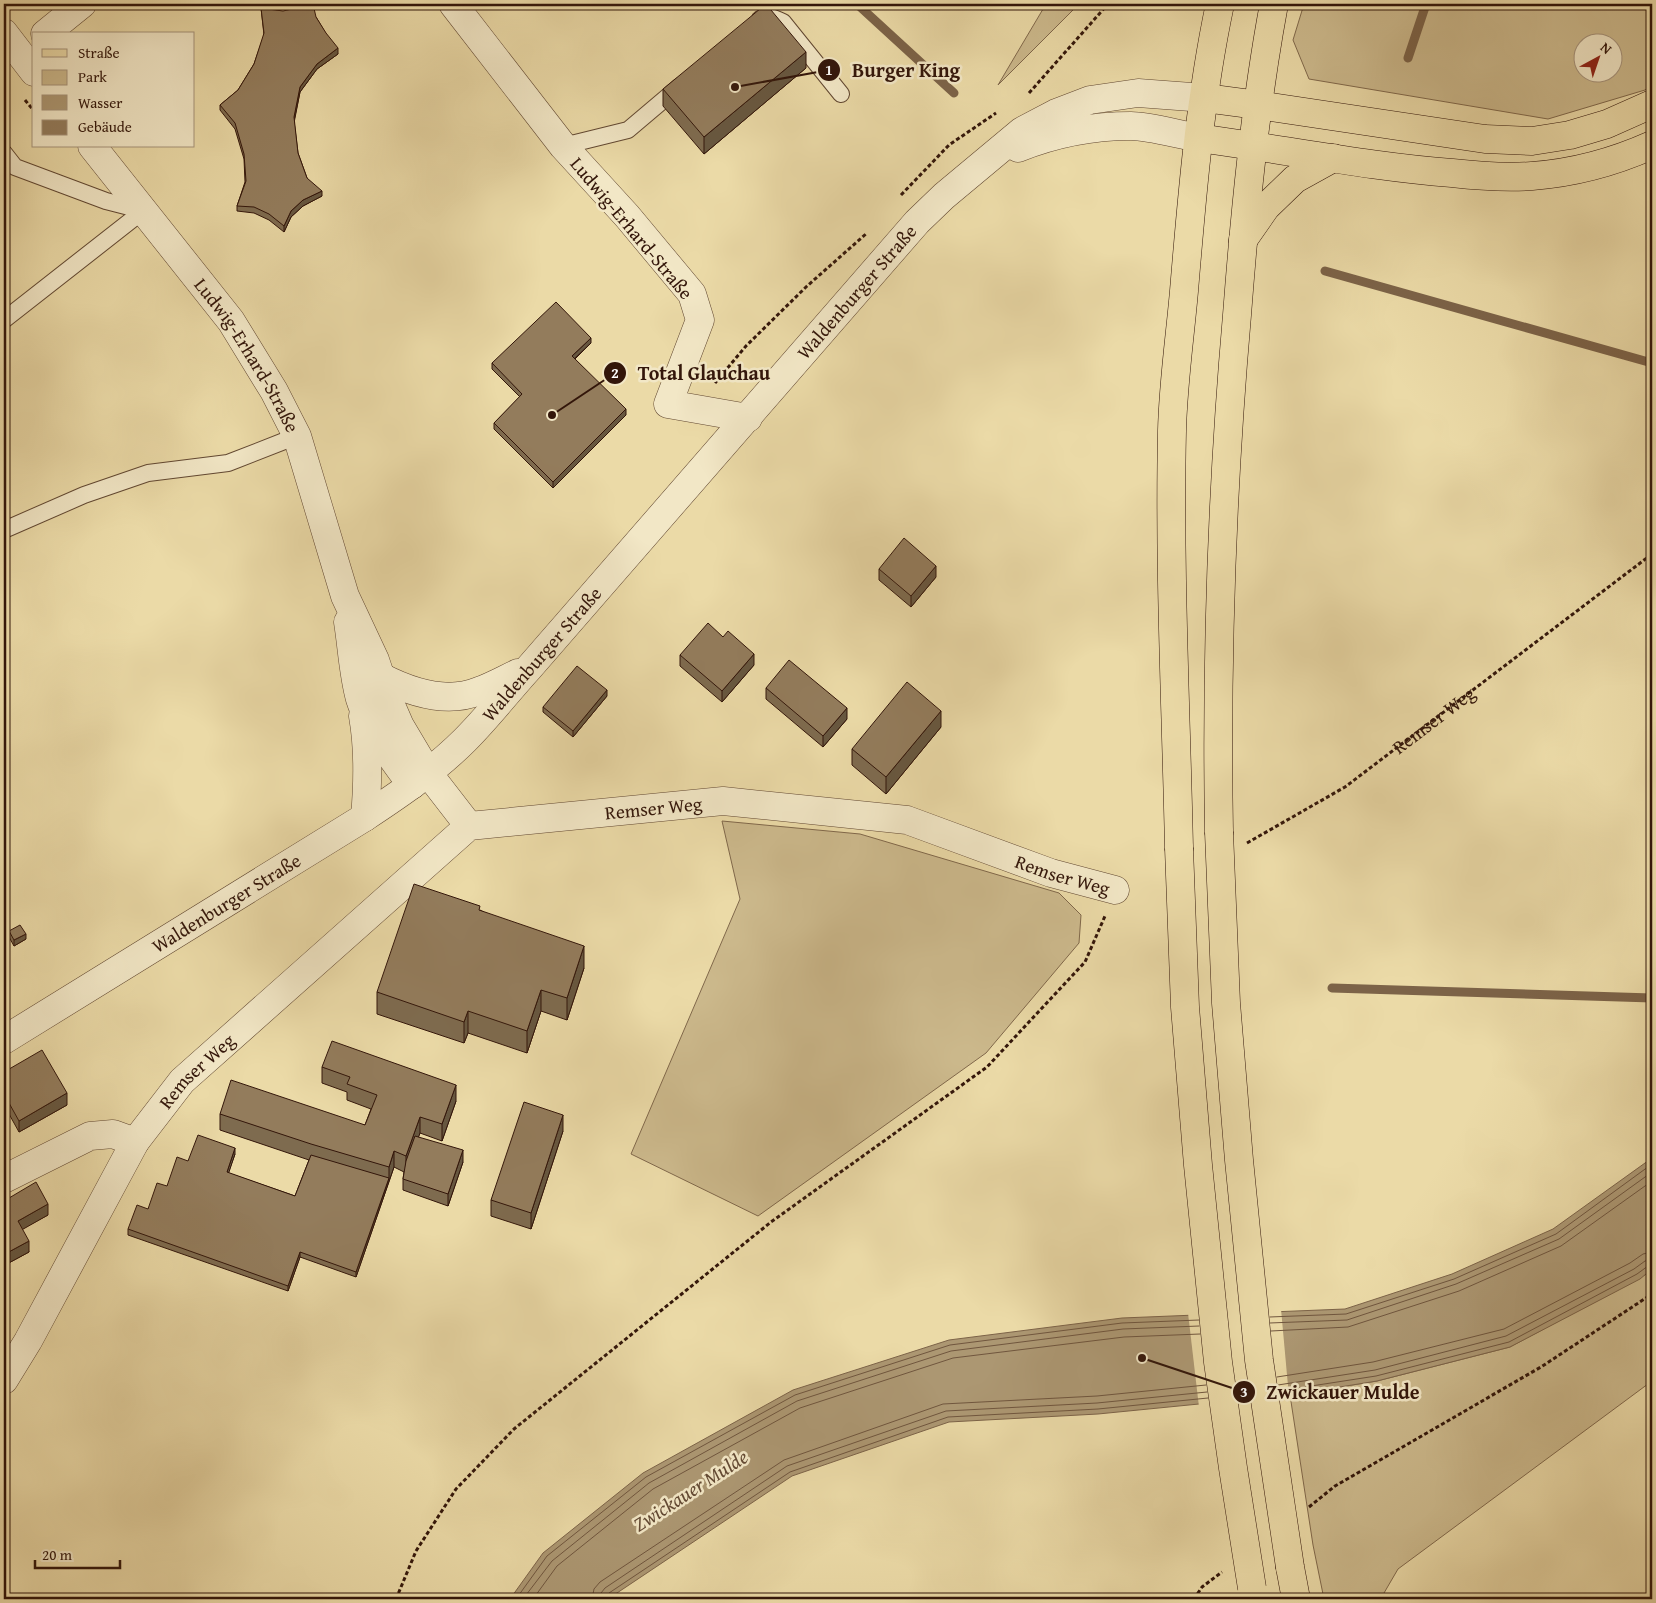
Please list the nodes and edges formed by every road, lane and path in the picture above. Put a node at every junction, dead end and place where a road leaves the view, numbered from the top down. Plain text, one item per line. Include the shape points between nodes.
1 (82, 4) edge
2 (453, 4) edge
3 (1220, 4) edge
4 (1274, 4) edge
5 (748, 29) edge
6 (47, 32) edge
7 (696, 73) edge
8 (841, 94) dead end
9 (1205, 98) junction
10 (1258, 104) junction
11 (1652, 104) edge
12 (1199, 138) junction
13 (1652, 145) edge
14 (563, 146) junction
15 (1253, 146) junction
16 (94, 148) edge
17 (4, 153) edge
18 (1333, 158) junction
19 (989, 160) junction
20 (143, 211) junction
21 (1243, 240) junction
22 (4, 320) edge
23 (748, 418) junction
24 (297, 436) junction
25 (4, 530) edge
26 (1652, 554) edge
27 (345, 596) junction
28 (529, 668) junction
29 (381, 677) junction
30 (360, 700) junction
31 (420, 779) junction
32 (365, 817) junction
33 (469, 826) junction
34 (1244, 844) dead end
35 (1115, 890) joint
36 (4, 1040) edge
37 (135, 1142) junction
38 (4, 1179) edge
39 (1652, 1294) edge
40 (4, 1380) edge
41 (1304, 1510) dead end
42 (1226, 1570) dead end
43 (1254, 1594) edge
44 (396, 1599) edge
45 (1194, 1599) edge
46 (1296, 1599) edge

1 - 6 street
2 - 14 street, Ludwig-Erhard-Straße
3 - 9 main road
4 - 10 main road
5 - 8 lane via 763,17 783,22
7 - 14 lane via 628,130
9 - 10 main road
9 - 12 main road
9 - 19 street, Waldenburger Straße via 1138,93 1090,100 1022,131
10 - 11 main road via 1485,139 1532,141 1607,124
10 - 15 main road
12 - 15 main road
12 - 19 street, Waldenburger Straße via 1132,126 1097,129 1060,134
12 - 43 main road, bridge via 1172,428 1172,586 1184,1007 1218,1362
13 - 18 main road via 1603,164 1531,176 1495,177 1422,171
14 - 23 street, Ludwig-Erhard-Straße via 692,294 700,320 668,404
15 - 18 main road
15 - 21 main road
16 - 20 street, Ludwig-Erhard-Straße
17 - 20 lane via 14,167
18 - 21 main road via 1294,179 1266,207
19 - 23 street, Waldenburger Straße via 917,222
20 - 22 lane
20 - 24 street, Ludwig-Erhard-Straße via 231,321
21 - 46 main road, bridge via 1227,426 1219,832 1226,1003 1259,1360
23 - 28 street, Waldenburger Straße
24 - 25 lane via 228,463 148,472 84,495
24 - 27 street, Ludwig-Erhard-Straße
26 - 34 path, Remser Weg via 1345,787
27 - 29 street, Ludwig-Erhard-Straße
27 - 30 street, Ludwig-Erhard-Straße
28 - 29 street via 478,692 461,696 420,693
28 - 31 street, Waldenburger Straße via 466,739
29 - 31 street, Ludwig-Erhard-Straße
30 - 31 street, Ludwig-Erhard-Straße via 398,766
30 - 32 street via 368,757
31 - 32 street, Waldenburger Straße
31 - 33 street
32 - 36 street, Waldenburger Straße
33 - 35 street, Remser Weg via 723,801 907,820 1051,873
33 - 37 street, Remser Weg via 182,1081
35 - 44 path via 1086,962 987,1067 771,1222 514,1429 456,1489 416,1551
37 - 38 street via 113,1134 90,1136
37 - 40 street, Remser Weg
39 - 41 path via 1541,1367 1335,1486
42 - 45 path via 1202,1587

